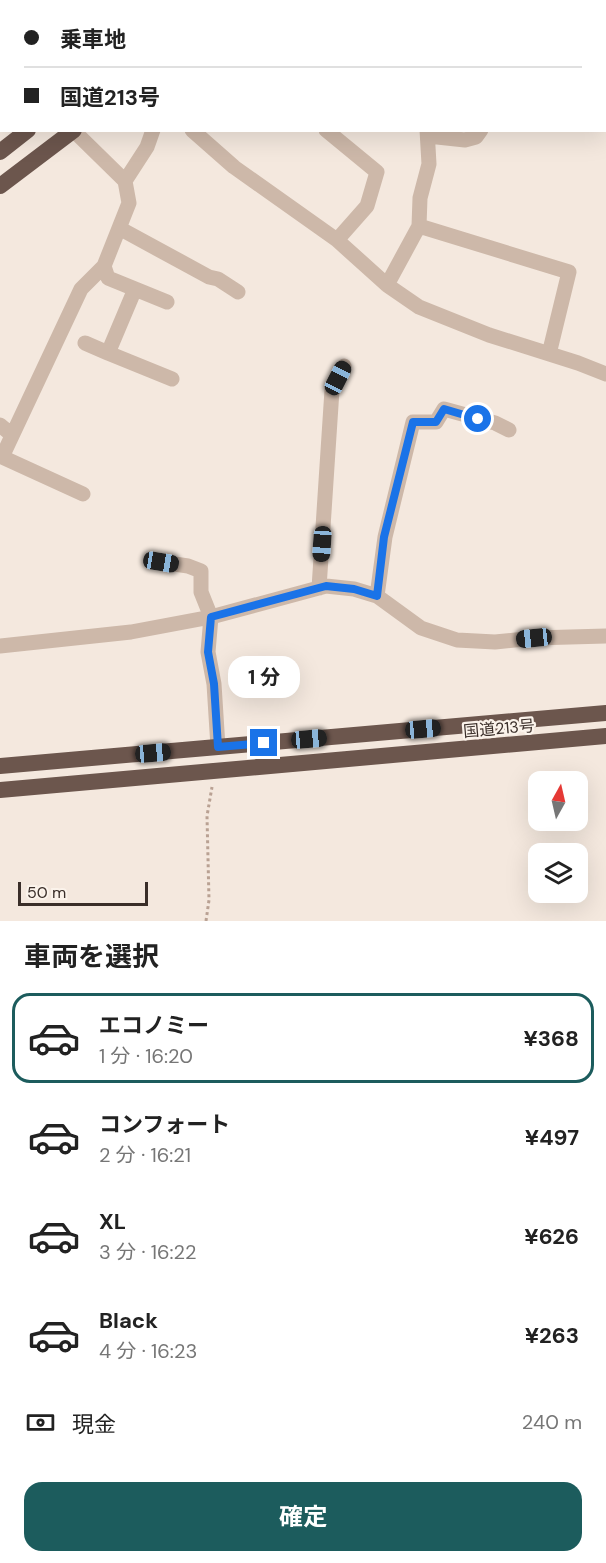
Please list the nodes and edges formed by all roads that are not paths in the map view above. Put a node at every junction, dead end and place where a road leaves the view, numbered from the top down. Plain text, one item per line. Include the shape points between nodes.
1 (25, 132) edge
2 (71, 132) edge
3 (76, 132) edge
4 (152, 132) edge
5 (194, 132) edge
6 (328, 132) edge
7 (480, 132) edge
8 (427, 133) edge
9 (0, 152) edge
10 (125, 181) junction
11 (0, 186) edge
12 (419, 226) junction
13 (119, 228) junction
14 (337, 240) junction
15 (104, 266) junction
16 (387, 285) junction
17 (135, 289) junction
18 (238, 292) dead end
19 (167, 302) dead end
20 (85, 343) dead end
21 (108, 353) junction
22 (549, 354) junction
23 (344, 366) dead end
24 (606, 375) edge
25 (172, 379) dead end
26 (0, 425) edge
27 (509, 430) dead end
28 (12, 435) junction
29 (1, 459) edge
30 (83, 494) dead end
31 (161, 562) dead end
32 (319, 588) junction
33 (377, 596) junction
34 (211, 617) junction
35 (606, 636) edge
36 (0, 646) edge
37 (606, 713) edge
38 (606, 736) edge
39 (218, 747) junction
40 (0, 766) edge
41 (0, 790) edge

1 - 9 highway
2 - 11 highway
3 - 10 street
4 - 10 street
5 - 14 street via 234,167
6 - 14 street via 377,172 367,206
7 - 8 street via 465,140
8 - 12 street via 429,164 420,198
10 - 13 street via 129,203
12 - 16 street
12 - 22 street via 569,272
13 - 15 street
13 - 18 street
14 - 16 street
15 - 17 street via 108,278
15 - 28 street via 81,289
16 - 22 street via 419,307
17 - 19 street
17 - 21 street
20 - 21 street
21 - 25 street
22 - 24 street
23 - 32 street via 332,390
26 - 28 street
27 - 33 street via 444,409 436,422 413,422 384,537
28 - 29 street
29 - 30 street
31 - 34 street via 201,571 201,592
32 - 33 street via 354,589
32 - 34 street
33 - 35 street via 421,628 457,640 495,642
34 - 36 street via 131,632
34 - 39 street via 208,652
37 - 39 highway, 国道213号
38 - 41 highway, 国道213号
39 - 40 highway, 国道213号

